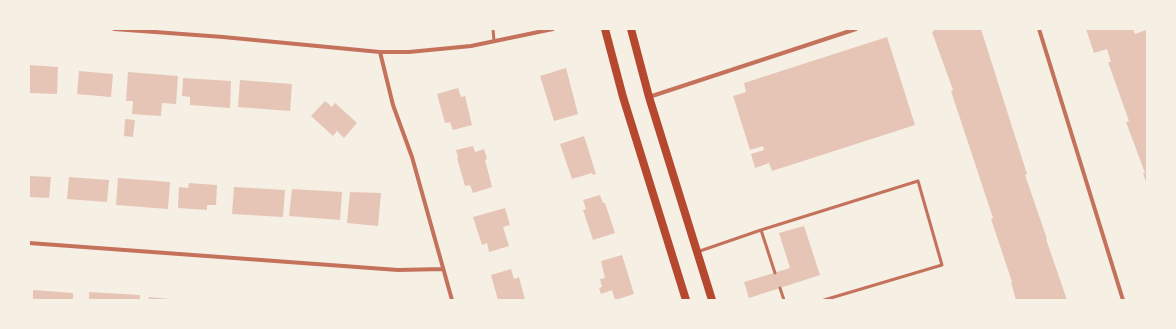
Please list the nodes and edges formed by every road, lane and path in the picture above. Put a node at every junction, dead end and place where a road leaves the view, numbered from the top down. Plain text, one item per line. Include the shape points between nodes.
1 (114, 29) edge
2 (493, 29) edge
3 (553, 29) edge
4 (605, 29) edge
5 (631, 29) edge
6 (856, 29) edge
7 (1039, 29) edge
8 (544, 30) edge
9 (494, 42) junction
10 (380, 52) junction
11 (649, 97) junction
12 (761, 230) junction
13 (29, 243) edge
14 (698, 252) junction
15 (443, 269) junction
16 (775, 272) dead end
17 (780, 288) dead end
18 (452, 300) edge
19 (686, 300) edge
20 (712, 300) edge
21 (784, 300) edge
22 (824, 300) edge
23 (1123, 300) edge

1 - 10 street
2 - 9 lane
3 - 8 street
4 - 19 main road via 623,97
5 - 11 main road
6 - 11 street
7 - 23 street
8 - 9 street
9 - 10 street via 409,52
10 - 15 street via 393,105 412,157
11 - 14 main road
12 - 14 lane
12 - 16 lane
12 - 22 lane via 918,181 942,265
13 - 15 street via 398,270
14 - 20 main road
15 - 18 street
17 - 21 lane

